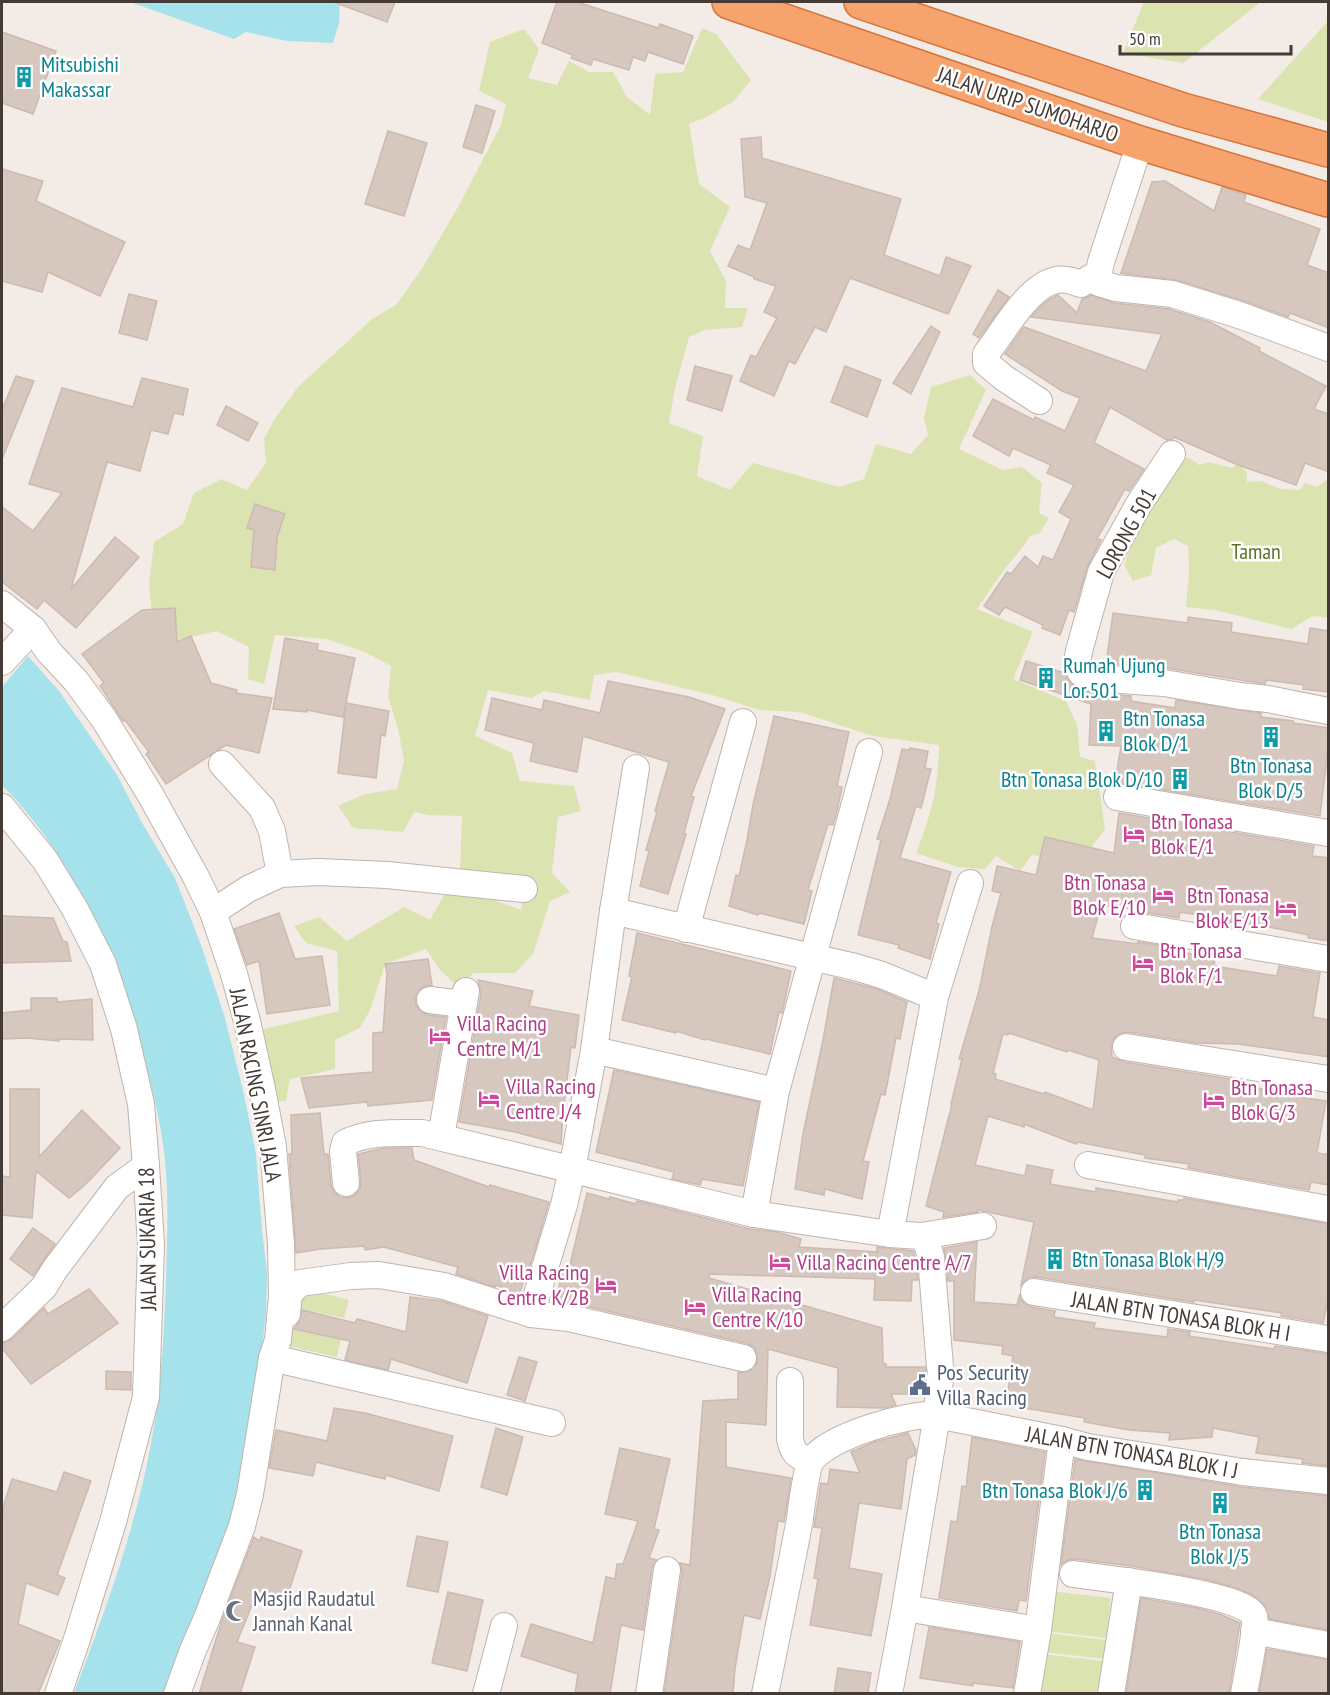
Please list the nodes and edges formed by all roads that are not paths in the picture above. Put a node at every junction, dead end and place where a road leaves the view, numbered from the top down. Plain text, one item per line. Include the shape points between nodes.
1 (729, 2) edge
2 (861, 2) edge
3 (1140, 143) junction
4 (1329, 150) edge
5 (1329, 200) edge
6 (1098, 277) junction
7 (1329, 348) edge
8 (1039, 401) dead end
9 (1172, 454) dead end
10 (2, 604) edge
11 (29, 632) junction
12 (2, 662) edge
13 (1329, 711) edge
14 (743, 722) dead end
15 (869, 752) dead end
16 (222, 764) dead end
17 (636, 768) dead end
18 (1117, 797) dead end
19 (2, 807) edge
20 (1329, 833) edge
21 (280, 874) junction
22 (970, 883) dead end
23 (524, 889) dead end
24 (613, 911) junction
25 (213, 912) junction
26 (1134, 926) dead end
27 (686, 929) junction
28 (812, 957) junction
29 (1329, 959) edge
30 (935, 997) junction
31 (430, 1000) dead end
32 (1126, 1047) dead end
33 (594, 1050) junction
34 (1329, 1079) edge
35 (776, 1091) junction
36 (441, 1137) junction
37 (1088, 1165) dead end
38 (146, 1166) junction
39 (572, 1170) junction
40 (346, 1183) dead end
41 (1329, 1209) edge
42 (754, 1214) junction
43 (983, 1226) dead end
44 (890, 1234) junction
45 (921, 1236) junction
46 (1034, 1292) dead end
47 (531, 1314) junction
48 (2, 1328) edge
49 (283, 1336) dead end
50 (1329, 1339) edge
51 (272, 1358) junction
52 (743, 1358) dead end
53 (790, 1381) dead end
54 (937, 1415) junction
55 (552, 1423) dead end
56 (1062, 1440) junction
57 (810, 1462) junction
58 (1329, 1481) edge
59 (667, 1570) dead end
60 (1073, 1574) dead end
61 (1129, 1581) junction
62 (905, 1608) junction
63 (1254, 1624) junction
64 (504, 1626) dead end
65 (1038, 1629) junction
66 (1329, 1645) edge
67 (58, 1694) edge
68 (177, 1694) edge
69 (486, 1694) edge
70 (649, 1694) edge
71 (765, 1694) edge
72 (889, 1694) edge
73 (1027, 1694) edge
74 (1111, 1694) edge
75 (1244, 1694) edge

1 - 3 highway, JALAN URIP SUMOHARJO
2 - 4 highway, JALAN URIP SUMOHARJO via 1183,110
3 - 5 highway, JALAN URIP SUMOHARJO
3 - 6 street
6 - 7 street via 1099,283 1108,287 1172,294
6 - 8 street via 1081,284 1054,280 1036,289 986,354 986,363 993,370
9 - 13 street, LORONG 501 via 1101,572 1079,651 1077,664 1081,673 1093,678 1164,682
10 - 11 street, JALAN RACING SINRI JALA
11 - 12 street
11 - 25 street, JALAN RACING SINRI JALA via 76,681 104,718
14 - 27 street
15 - 28 street
16 - 21 street via 262,808 272,831
17 - 24 street
18 - 20 street
19 - 38 street, JALAN SUKARIA 18 via 45,860 103,964 124,1029 141,1104
21 - 23 street via 387,874
21 - 25 street
22 - 30 street
24 - 27 street
24 - 33 street
25 - 51 street, JALAN RACING SINRI JALA via 247,1021 273,1147 282,1297 278,1341
26 - 29 street
27 - 28 street
28 - 30 street via 882,975
28 - 35 street
30 - 44 street
31 - 36 street via 464,998
32 - 34 street
33 - 35 street
33 - 39 street
35 - 42 street
36 - 39 street
36 - 40 street via 377,1133 345,1143
37 - 41 street
38 - 48 street via 117,1187 44,1287
38 - 67 street, JALAN SUKARIA 18 via 151,1245 146,1396 120,1499
39 - 42 street
39 - 47 street
42 - 44 street
43 - 45 street
44 - 45 street
45 - 54 street via 931,1257 940,1372
46 - 50 street, JALAN BTN TONASA BLOK H I
47 - 49 street via 444,1286 379,1275 351,1276 300,1283 290,1294
47 - 52 street via 569,1318
51 - 55 street
51 - 68 street, JALAN RACING SINRI JALA via 242,1526
53 - 57 street via 792,1448
54 - 56 street, JALAN BTN TONASA BLOK I J
54 - 57 street, JALAN BTN TONASA BLOK I J via 916,1416 850,1435 832,1443
54 - 62 street
56 - 58 street, JALAN BTN TONASA BLOK I J via 1213,1467
56 - 65 street
57 - 71 street
59 - 70 street
60 - 61 street
61 - 63 street via 1232,1601 1250,1610
61 - 74 street
62 - 65 street
62 - 72 street
63 - 66 street
63 - 75 street
64 - 69 street
65 - 73 street

